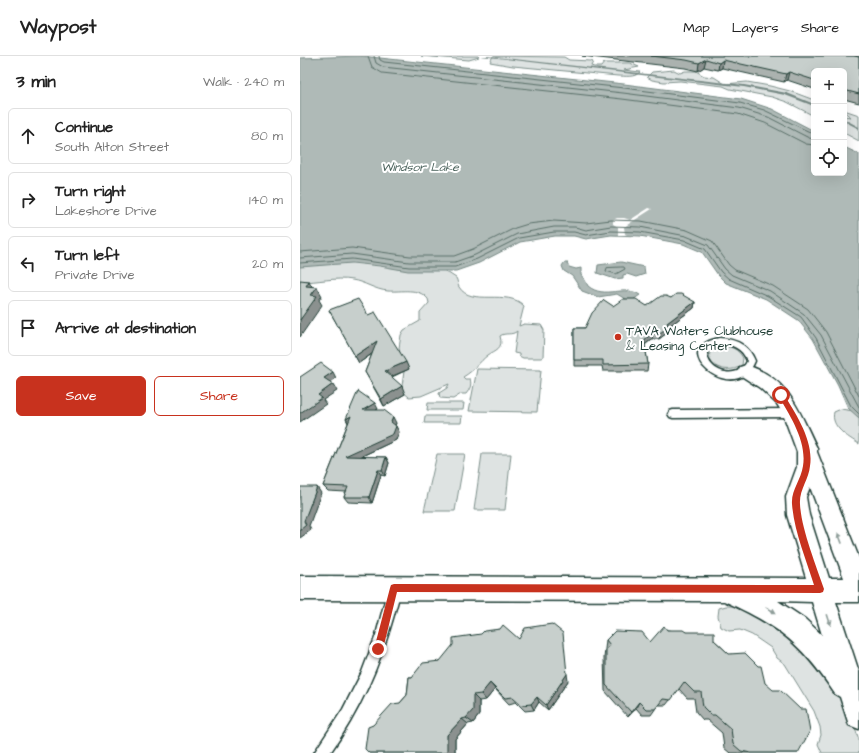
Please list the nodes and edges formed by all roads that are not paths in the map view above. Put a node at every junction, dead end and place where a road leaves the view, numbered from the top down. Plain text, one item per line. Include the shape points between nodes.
1 (746, 371) junction
2 (792, 413) junction
3 (673, 414) dead end
4 (807, 448) junction
5 (300, 588) edge
6 (394, 588) junction
7 (722, 589) junction
8 (820, 589) junction
9 (859, 589) edge
10 (858, 710) edge
11 (321, 753) edge

1 - 1 lane via 750,358 738,345 719,341 709,344 703,350 703,360 713,371 728,375
1 - 2 street via 776,390
2 - 3 lane
2 - 4 street
4 - 8 street via 807,467 798,489 796,504
9 -> 4 street
5 - 6 street
6 - 7 street
6 - 11 lane via 382,638 369,673 344,721
7 - 8 street
7 -> 10 street via 761,604 786,619 801,632 831,666
8 - 9 street
8 -> 10 street

